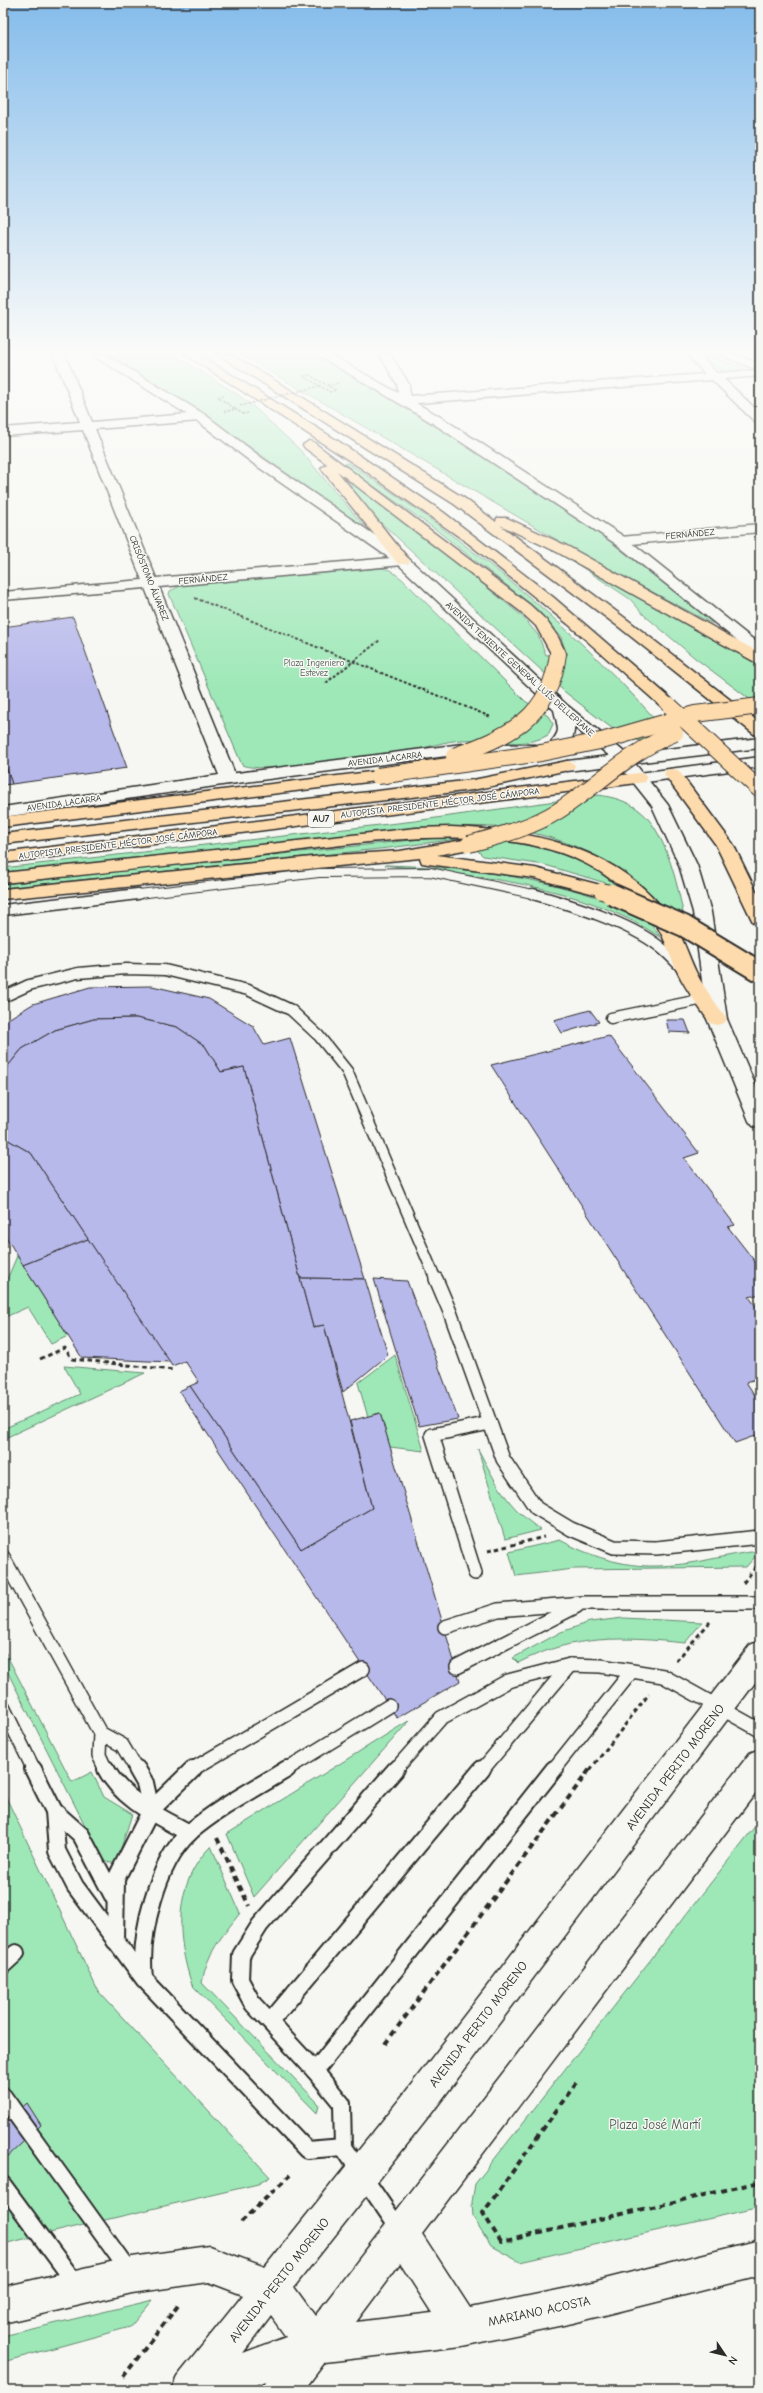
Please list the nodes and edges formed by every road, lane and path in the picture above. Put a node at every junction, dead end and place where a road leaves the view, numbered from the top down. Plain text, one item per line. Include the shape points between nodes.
1 (103, 466) edge
2 (265, 466) edge
3 (326, 466) edge
4 (337, 466) edge
5 (367, 466) edge
6 (404, 466) edge
7 (506, 466) edge
8 (459, 501) junction
9 (760, 528) edge
10 (621, 540) junction
11 (403, 561) junction
12 (154, 589) junction
13 (3, 596) edge
14 (380, 640) dead end
15 (760, 652) edge
16 (760, 658) edge
17 (354, 663) junction
18 (326, 683) dead end
19 (760, 706) edge
20 (562, 709) junction
21 (760, 716) edge
22 (491, 717) dead end
23 (760, 731) edge
24 (760, 743) edge
25 (555, 748) junction
26 (623, 759) junction
27 (760, 762) edge
28 (567, 766) junction
29 (672, 774) junction
30 (378, 776) junction
31 (638, 778) junction
32 (229, 780) junction
33 (760, 790) edge
34 (3, 812) edge
35 (3, 822) edge
36 (3, 839) edge
37 (400, 856) junction
38 (3, 858) edge
39 (3, 878) edge
40 (3, 894) edge
41 (3, 910) edge
42 (760, 918) edge
43 (760, 972) edge
44 (687, 973) junction
45 (3, 997) edge
46 (704, 999) junction
47 (611, 1018) dead end
48 (717, 1019) junction
49 (760, 1121) edge
50 (40, 1359) dead end
51 (173, 1370) dead end
52 (490, 1423) junction
53 (571, 1530) junction
54 (760, 1537) edge
55 (469, 1556) junction
56 (3, 1557) edge
57 (760, 1562) edge
58 (475, 1573) dead end
59 (583, 1603) junction
60 (760, 1603) edge
61 (726, 1604) junction
62 (445, 1626) dead end
63 (760, 1654) edge
64 (570, 1664) junction
65 (456, 1667) dead end
66 (363, 1669) dead end
67 (632, 1671) junction
68 (663, 1676) junction
69 (389, 1706) dead end
70 (3, 1707) edge
71 (721, 1707) junction
72 (760, 1730) edge
73 (100, 1733) junction
74 (760, 1763) edge
75 (151, 1810) junction
76 (54, 1811) junction
77 (208, 1818) junction
78 (189, 1833) junction
79 (116, 1900) junction
80 (260, 1925) junction
81 (115, 1941) junction
82 (16, 1953) dead end
83 (3, 1966) edge
84 (144, 1979) junction
85 (270, 2022) junction
86 (385, 2044) dead end
87 (315, 2071) junction
88 (576, 2082) dead end
89 (3, 2096) edge
90 (352, 2161) junction
91 (290, 2176) dead end
92 (760, 2182) edge
93 (3, 2184) edge
94 (241, 2222) dead end
95 (401, 2233) junction
96 (760, 2258) edge
97 (132, 2275) junction
98 (78, 2286) junction
99 (273, 2288) junction
100 (180, 2303) dead end
101 (3, 2305) edge
102 (462, 2328) junction
103 (314, 2345) junction
104 (124, 2377) dead end
105 (192, 2390) edge
106 (281, 2390) edge

1 - 12 street, CRISÓSTOMO ÁLVAREZ
2 - 11 street, AVENIDA TENIENTE GENERAL LUÍS DELLEPIANE
3 - 11 highway
4 - 30 highway, bridge via 525,608 541,623 551,637 558,654 558,669 550,692 530,717 506,734 471,751 441,761
5 - 33 highway, bridge via 473,540 585,630
6 - 8 highway
7 - 10 street
8 - 16 highway via 562,549
8 - 23 highway via 718,696
9 - 10 street, FERNÁNDEZ
10 - 15 street
11 - 12 street, FERNÁNDEZ
11 - 20 street, AVENIDA TENIENTE GENERAL LUÍS DELLEPIANE
12 - 13 street, FERNÁNDEZ
12 - 17 path via 177,591
12 - 32 street, CRISÓSTOMO ÁLVAREZ
14 - 17 path
17 - 18 path
17 - 22 path
19 - 30 highway, bridge via 695,714 605,740 541,753
20 - 25 street via 567,734 566,739
20 - 26 street, AVENIDA TENIENTE GENERAL LUÍS DELLEPIANE
21 - 37 highway, bridge via 727,719 665,736 642,748 567,805 506,835
24 - 26 street
25 - 28 street
25 - 32 street, AVENIDA LACARRA via 515,751 494,748 462,749
26 - 28 street
26 - 31 street, AVENIDA TENIENTE GENERAL LUÍS DELLEPIANE
27 - 29 street
28 - 36 highway, AUTOPISTA PRESIDENTE HÉCTOR JOSÉ CÁMPORA / AU7 via 473,784
29 - 31 street
29 - 42 highway via 724,844
30 - 35 highway
31 - 38 highway, AUTOPISTA PRESIDENTE HÉCTOR JOSÉ CÁMPORA / AU7 via 133,844
31 - 48 street, AVENIDA TENIENTE GENERAL LUÍS DELLEPIANE via 660,805 688,865 696,889 702,912
32 - 34 street, AVENIDA LACARRA
37 - 40 highway via 322,861
37 - 43 highway, bridge via 468,863 535,874 602,891 669,917 722,946
39 - 44 highway via 416,833 450,831 533,838 563,847 599,864 617,876 662,920 672,934
41 - 44 lane via 319,873 430,872 573,905 620,924 659,946
44 - 46 highway
45 - 52 lane via 29,985 78,973 126,969 165,970 248,990 290,1010 320,1036 347,1071 450,1312
46 - 47 lane
46 - 48 highway
48 - 49 street, AVENIDA TENIENTE GENERAL LUÍS DELLEPIANE
50 - 51 path via 65,1348 72,1359
52 - 53 lane via 503,1459 536,1508
52 - 55 lane via 432,1435
53 - 54 lane via 614,1547 656,1548
53 - 55 path
55 - 58 lane
56 - 73 lane
57 - 61 path
59 - 61 lane
59 - 62 lane via 498,1610
59 - 65 lane
60 - 61 lane
61 - 68 path
63 - 71 street, AVENIDA PERITO MORENO
64 - 67 lane
64 - 80 lane via 508,1681 441,1718
64 - 85 lane
66 - 75 lane via 188,1772
67 - 68 lane
67 - 87 lane
68 - 71 lane
68 - 86 path via 554,1816
69 - 77 lane
70 - 76 lane
71 - 72 lane
71 - 90 street, AVENIDA PERITO MORENO
73 - 75 lane via 122,1745 145,1783
73 - 75 lane via 99,1756 114,1783 126,1795
74 - 95 street
75 - 78 lane
75 - 79 lane via 116,1879
76 - 79 lane via 81,1835
76 - 81 lane via 57,1852 74,1886
77 - 78 lane
77 - 80 path via 247,1903
78 - 84 lane via 168,1860 148,1915 142,1962
79 - 81 lane
80 - 85 lane via 241,1955 240,1980 253,2004
81 - 84 lane
82 - 83 lane
84 - 90 lane via 307,2150
85 - 87 lane
87 - 90 lane via 342,2104
88 - 92 path via 483,2213 501,2242
89 - 97 lane
90 - 95 lane
90 - 99 street, AVENIDA PERITO MORENO
91 - 94 path via 274,2193 255,2206
93 - 98 lane
95 - 102 street
95 - 103 street
96 - 102 street, MARIANO ACOSTA via 573,2305
97 - 98 street
97 - 99 street via 209,2264
98 - 101 street
99 - 103 street
99 - 105 street, AVENIDA PERITO MORENO
100 - 104 path
102 - 103 street, MARIANO ACOSTA
103 - 105 street, MARIANO ACOSTA
103 - 106 street

